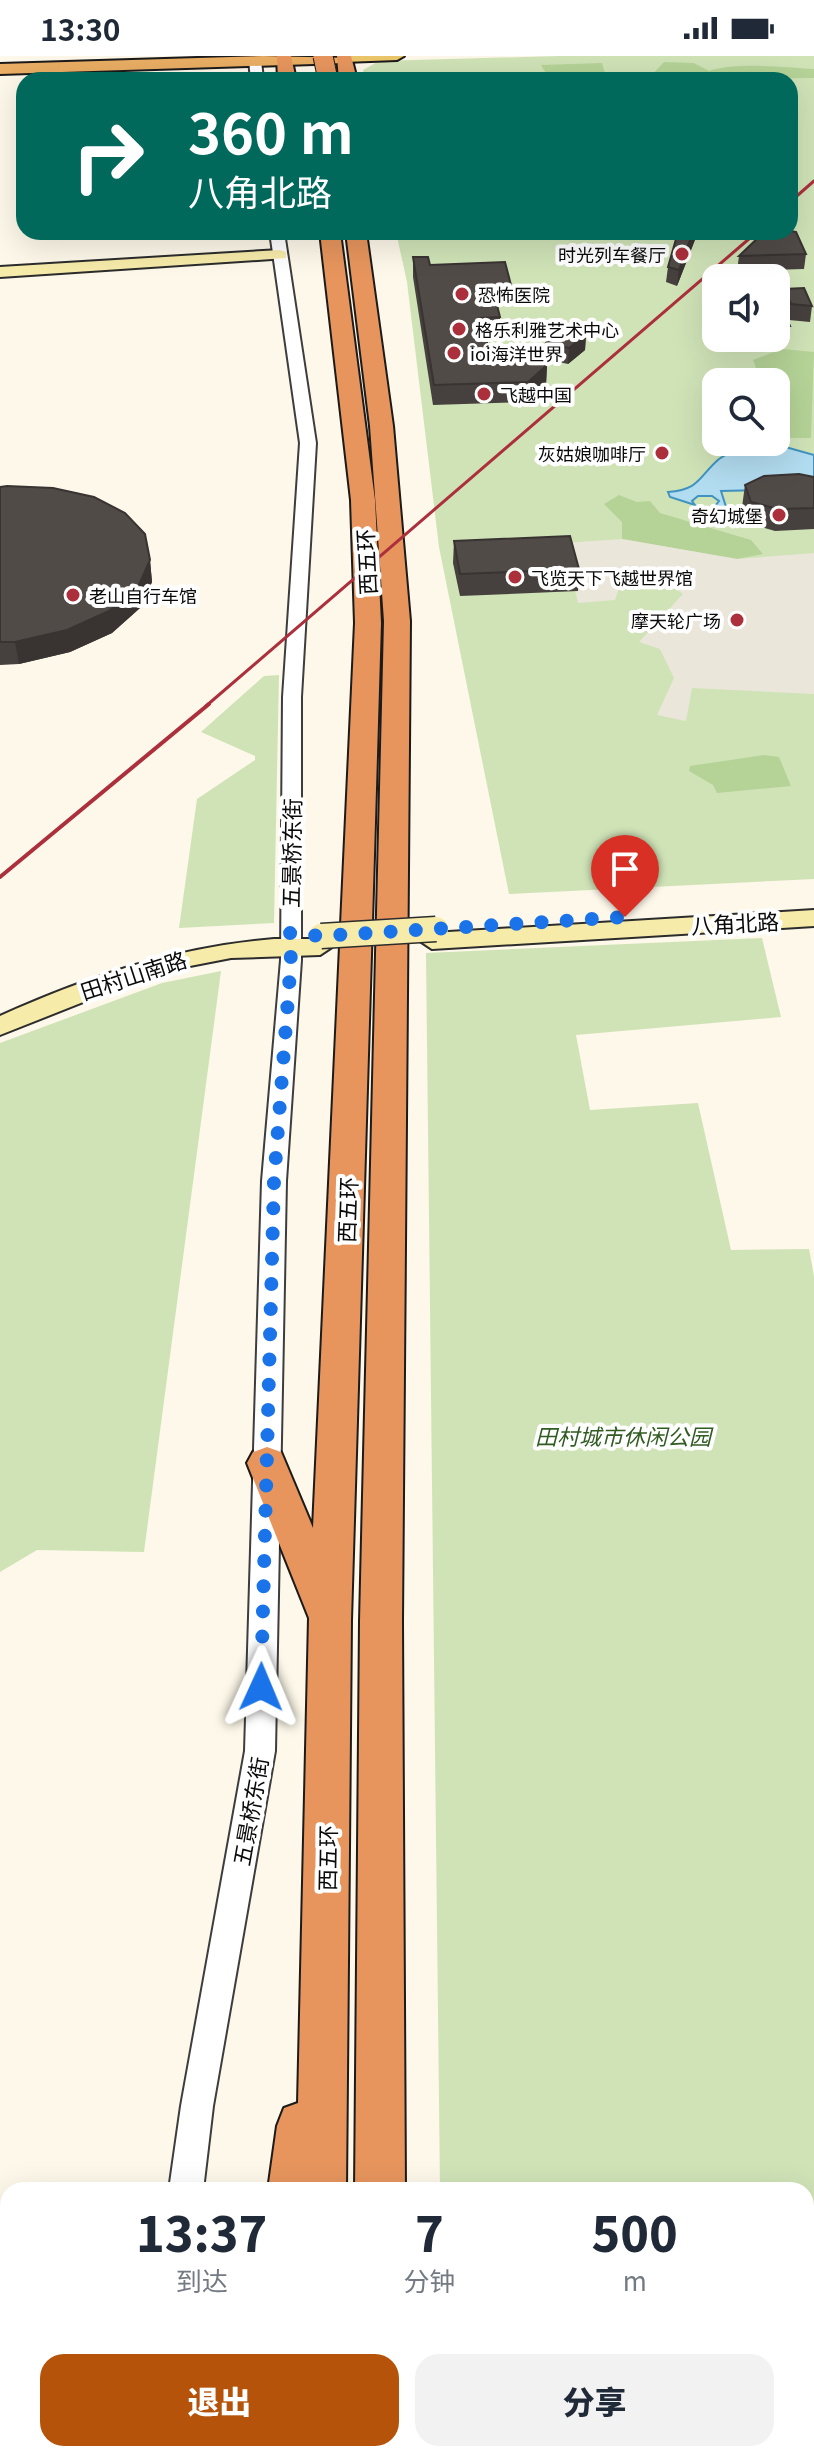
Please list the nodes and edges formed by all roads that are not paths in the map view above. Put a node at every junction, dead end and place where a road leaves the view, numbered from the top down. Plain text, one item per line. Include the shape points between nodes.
1 (230, 56) edge
2 (397, 56) edge
3 (344, 57) edge
4 (285, 58) edge
5 (255, 60) junction
6 (0, 66) edge
7 (256, 72) edge
8 (314, 240) edge
9 (332, 240) edge
10 (356, 240) edge
11 (373, 240) edge
12 (278, 244) edge
13 (0, 272) edge
14 (357, 327) junction
15 (814, 905) edge
16 (814, 918) edge
17 (434, 935) junction
18 (290, 940) junction
19 (320, 941) joint
20 (0, 1010) edge
21 (0, 1026) edge
22 (267, 1463) junction
23 (330, 1620) junction
24 (324, 1966) junction
25 (380, 1972) junction
26 (187, 2182) edge
27 (294, 2182) edge
28 (321, 2182) edge
29 (380, 2182) edge
30 (404, 2182) edge

1 - 6 highway
2 - 3 main road
3 - 4 highway
4 - 5 highway
5 - 6 highway
5 - 7 street
8 - 14 highway
9 - 14 highway, 西五环
10 - 14 highway, 西五环
11 - 14 highway
12 - 13 main road
12 - 18 street, 五景桥东街 via 308,443 292,697
14 - 23 highway, 西五环 via 368,623
14 - 25 highway, 西五环 via 390,499 397,621
15 - 17 main road, 八角北路
16 - 17 main road, 八角北路
17 - 19 main road, 八角北路
18 - 19 main road, 田村山南路
18 - 20 main road, 田村山南路 via 201,941 153,951
18 - 21 main road, 田村山南路 via 156,962
18 - 22 street, 五景桥东街 via 274,1181
22 - 23 highway
22 - 26 street, 五景桥东街 via 260,1751
23 - 24 highway, 西五环
24 - 27 highway
24 - 28 highway, 西五环
25 - 29 highway, 西五环
25 - 30 highway

